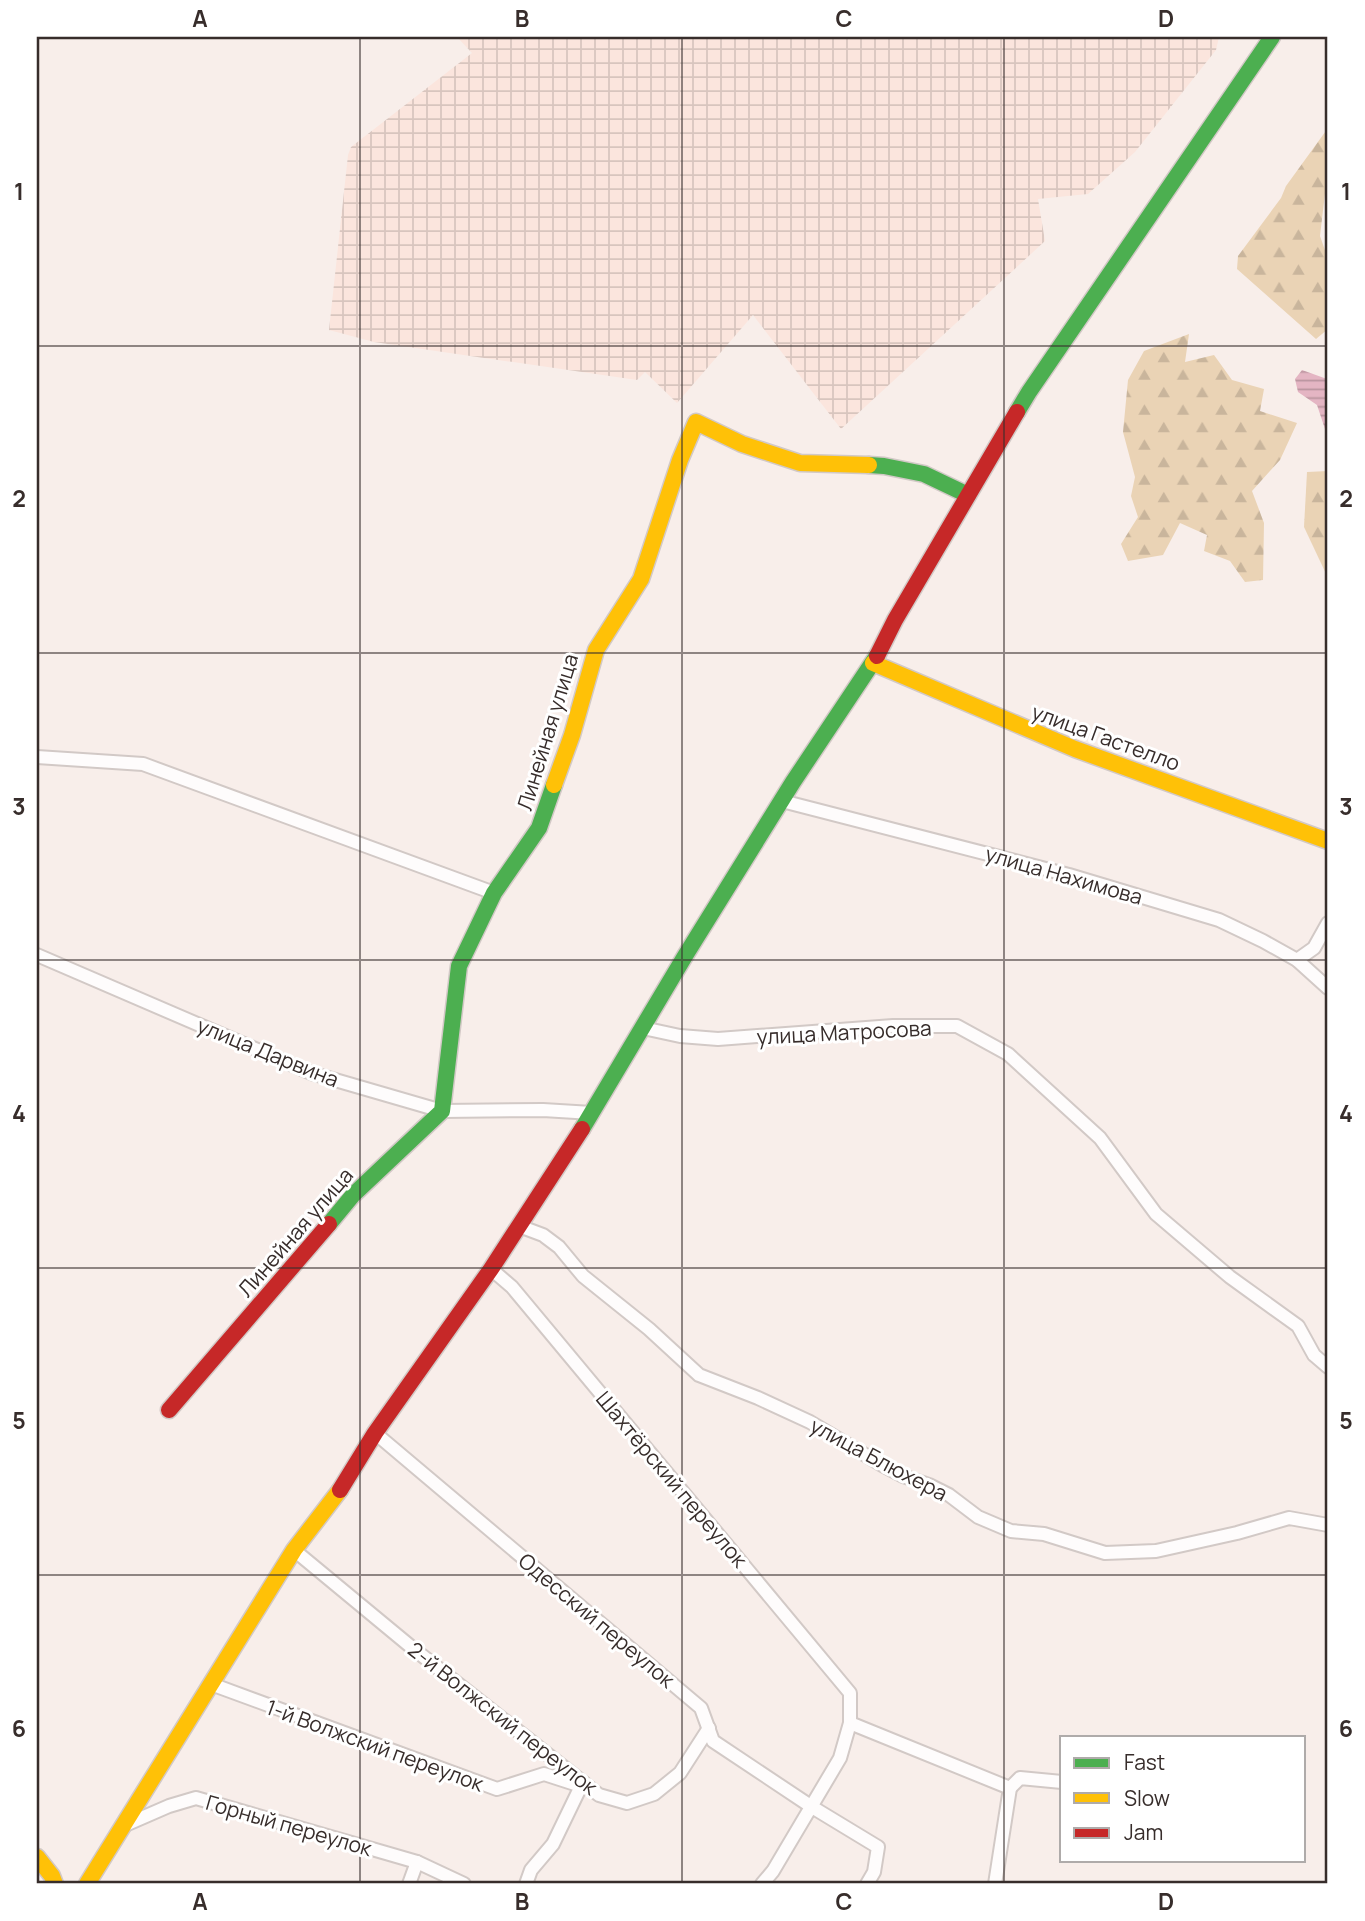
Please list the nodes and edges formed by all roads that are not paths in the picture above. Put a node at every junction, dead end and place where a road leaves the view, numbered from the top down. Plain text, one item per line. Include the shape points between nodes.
1 (1272, 37) edge
2 (968, 495) junction
3 (873, 663) junction
4 (37, 757) edge
5 (782, 801) junction
6 (1328, 841) edge
7 (495, 893) junction
8 (1328, 923) edge
9 (37, 955) edge
10 (1297, 960) junction
11 (1328, 988) edge
12 (643, 1028) junction
13 (442, 1111) junction
14 (593, 1113) junction
15 (519, 1226) junction
16 (491, 1269) junction
17 (1328, 1367) edge
18 (169, 1410) dead end
19 (375, 1433) junction
20 (1328, 1525) edge
21 (294, 1550) junction
22 (211, 1684) junction
23 (850, 1723) junction
24 (709, 1728) junction
25 (1060, 1782) edge
26 (582, 1785) junction
27 (1010, 1788) junction
28 (812, 1807) junction
29 (123, 1826) junction
30 (37, 1857) edge
31 (417, 1862) junction
32 (55, 1884) edge
33 (87, 1884) edge
34 (409, 1884) edge
35 (464, 1884) edge
36 (526, 1884) edge
37 (762, 1884) edge
38 (867, 1884) edge
39 (995, 1884) edge

1 - 2 main road via 1037,380
2 - 3 main road
2 - 7 main road, Линейная улица via 924,474 884,466 800,463 742,444 696,422 641,579 596,649 540,828
3 - 5 main road
3 - 6 main road, улица Гастелло via 1075,750
4 - 7 street via 143,764
5 - 10 street, улица Нахимова via 1069,875 1219,920
5 - 12 main road
7 - 13 main road, Линейная улица via 459,966
8 - 10 street via 1314,948
9 - 13 street, улица Дарвина via 311,1073
10 - 11 street, улица Нахимова
12 - 14 main road
12 - 17 street, улица Матросова via 718,1039 957,1026 1008,1054 1100,1138 1156,1213 1230,1277 1298,1326 1314,1355
13 - 14 street, улица Дарвина
13 - 18 main road, Линейная улица via 353,1195
14 - 15 main road
15 - 16 main road
15 - 20 street, улица Блюхера via 559,1247 583,1276 699,1376 810,1422 1010,1531 1044,1534 1105,1553 1156,1551 1289,1518
16 - 19 main road
16 - 23 street, Шахтёрский переулок via 512,1287 850,1693
19 - 21 main road via 341,1489
19 - 24 street, Одесский переулок via 701,1708
21 - 22 main road
21 - 26 street, 2-й Волжский переулок
22 - 26 street, 1-й Волжский переулок via 498,1790 544,1774
22 - 29 main road
23 - 27 street
23 - 28 street via 840,1758
24 - 26 street, 2-й Волжский переулок via 680,1773 654,1794 627,1803
24 - 28 street, Одесский переулок via 713,1741
25 - 27 street via 1020,1778
26 - 36 street via 553,1844 531,1870
27 - 39 street
28 - 37 street
28 - 38 street, Одесский переулок via 878,1847
29 - 31 street, Горный переулок via 196,1798
29 - 33 main road
30 - 32 main road
31 - 34 street
31 - 35 street, Горный переулок

